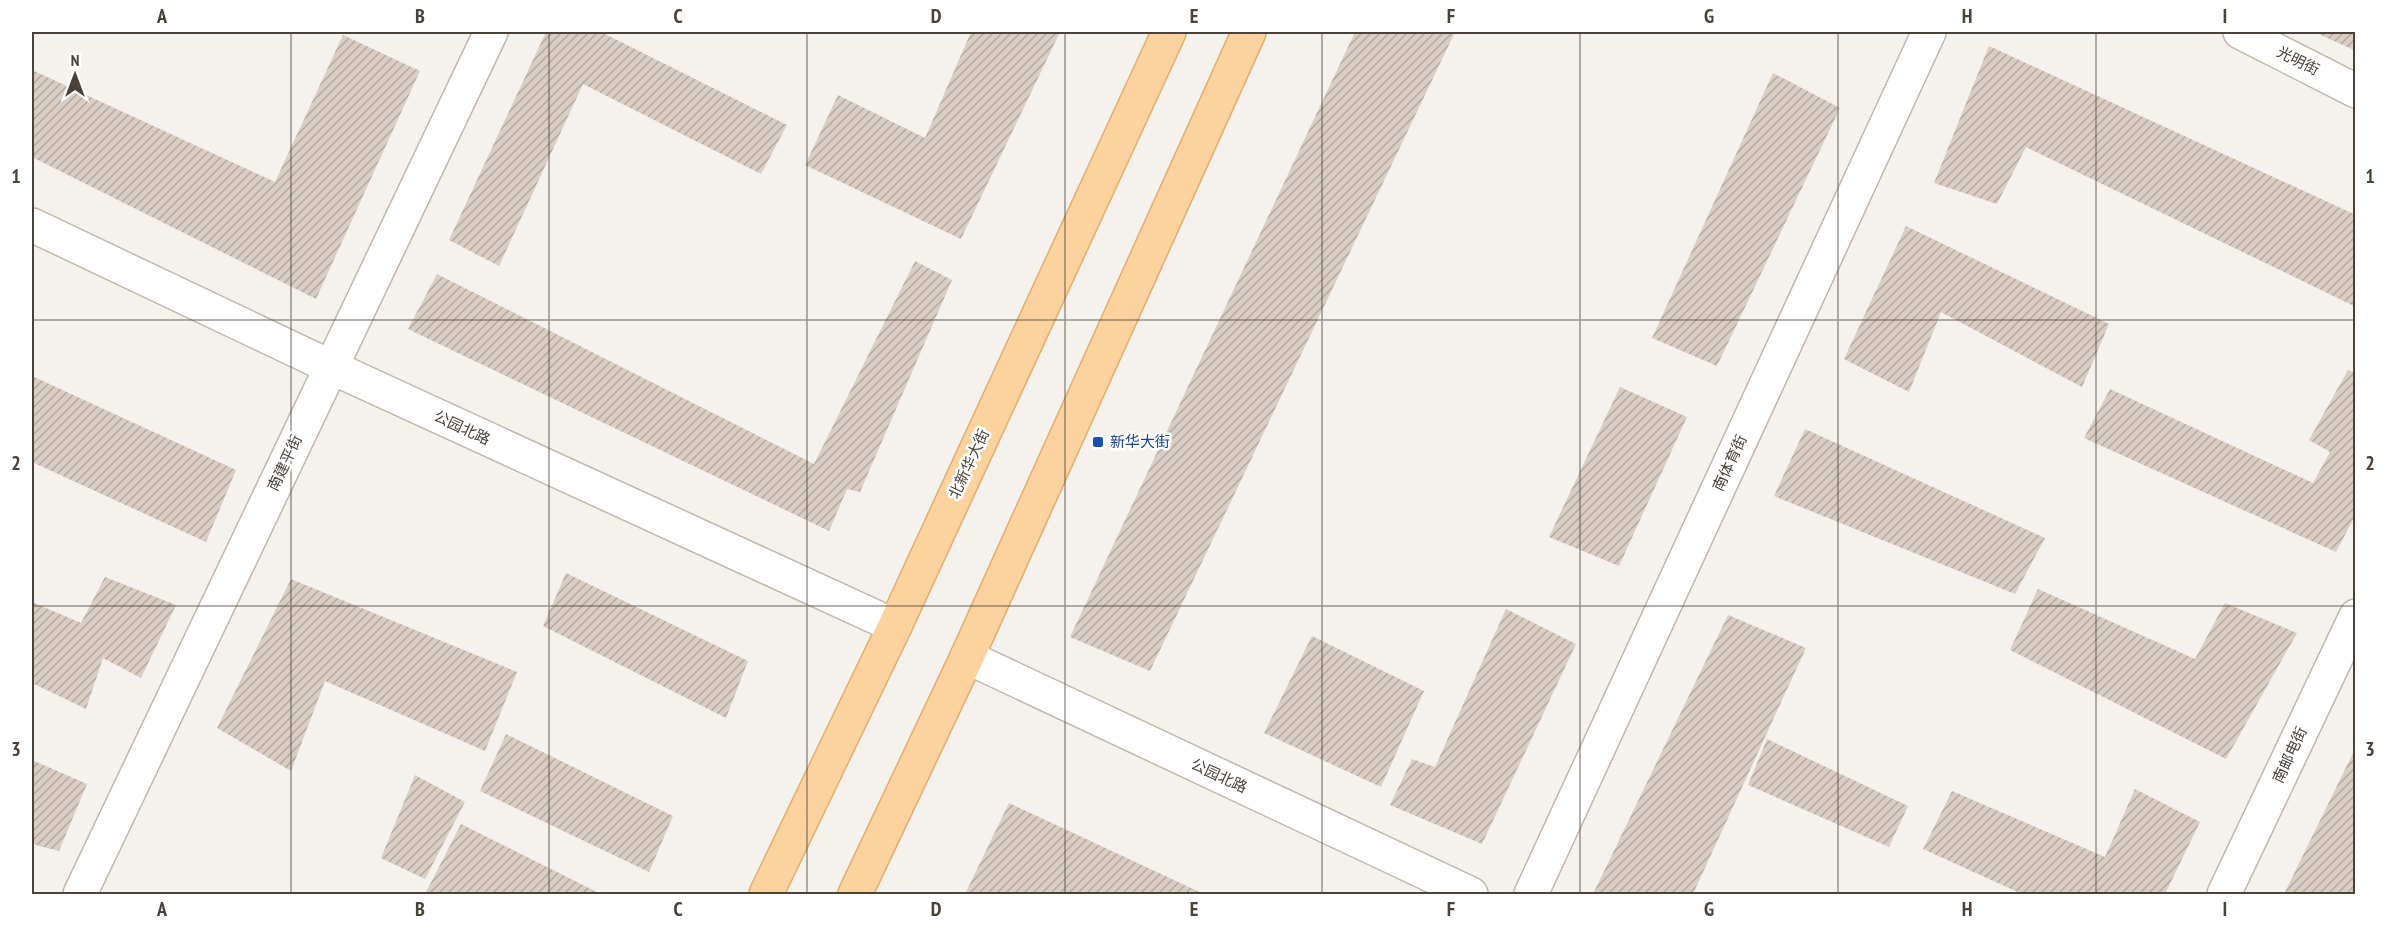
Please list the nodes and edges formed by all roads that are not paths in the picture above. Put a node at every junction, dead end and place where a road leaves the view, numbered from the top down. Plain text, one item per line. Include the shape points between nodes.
1 (490, 32) edge
2 (1169, 32) edge
3 (1249, 32) edge
4 (1929, 32) edge
5 (2240, 32) edge
6 (2355, 91) edge
7 (32, 225) edge
8 (331, 367) junction
9 (2355, 616) edge
10 (895, 626) junction
11 (967, 657) junction
12 (80, 894) edge
13 (766, 894) edge
14 (855, 894) edge
15 (1471, 894) edge
16 (1531, 894) edge
17 (2224, 894) edge

1 - 8 street, 南建平街
2 - 10 main road, 北新华大街
3 - 11 main road
4 - 16 street, 南体育街
5 - 6 street, 光明街
7 - 8 street, 公园北路
8 - 10 street, 公园北路
8 - 12 street, 南建平街
9 - 17 street, 南邮电街
10 - 13 main road, 北新华大街
11 - 14 main road
11 - 15 street, 公园北路

